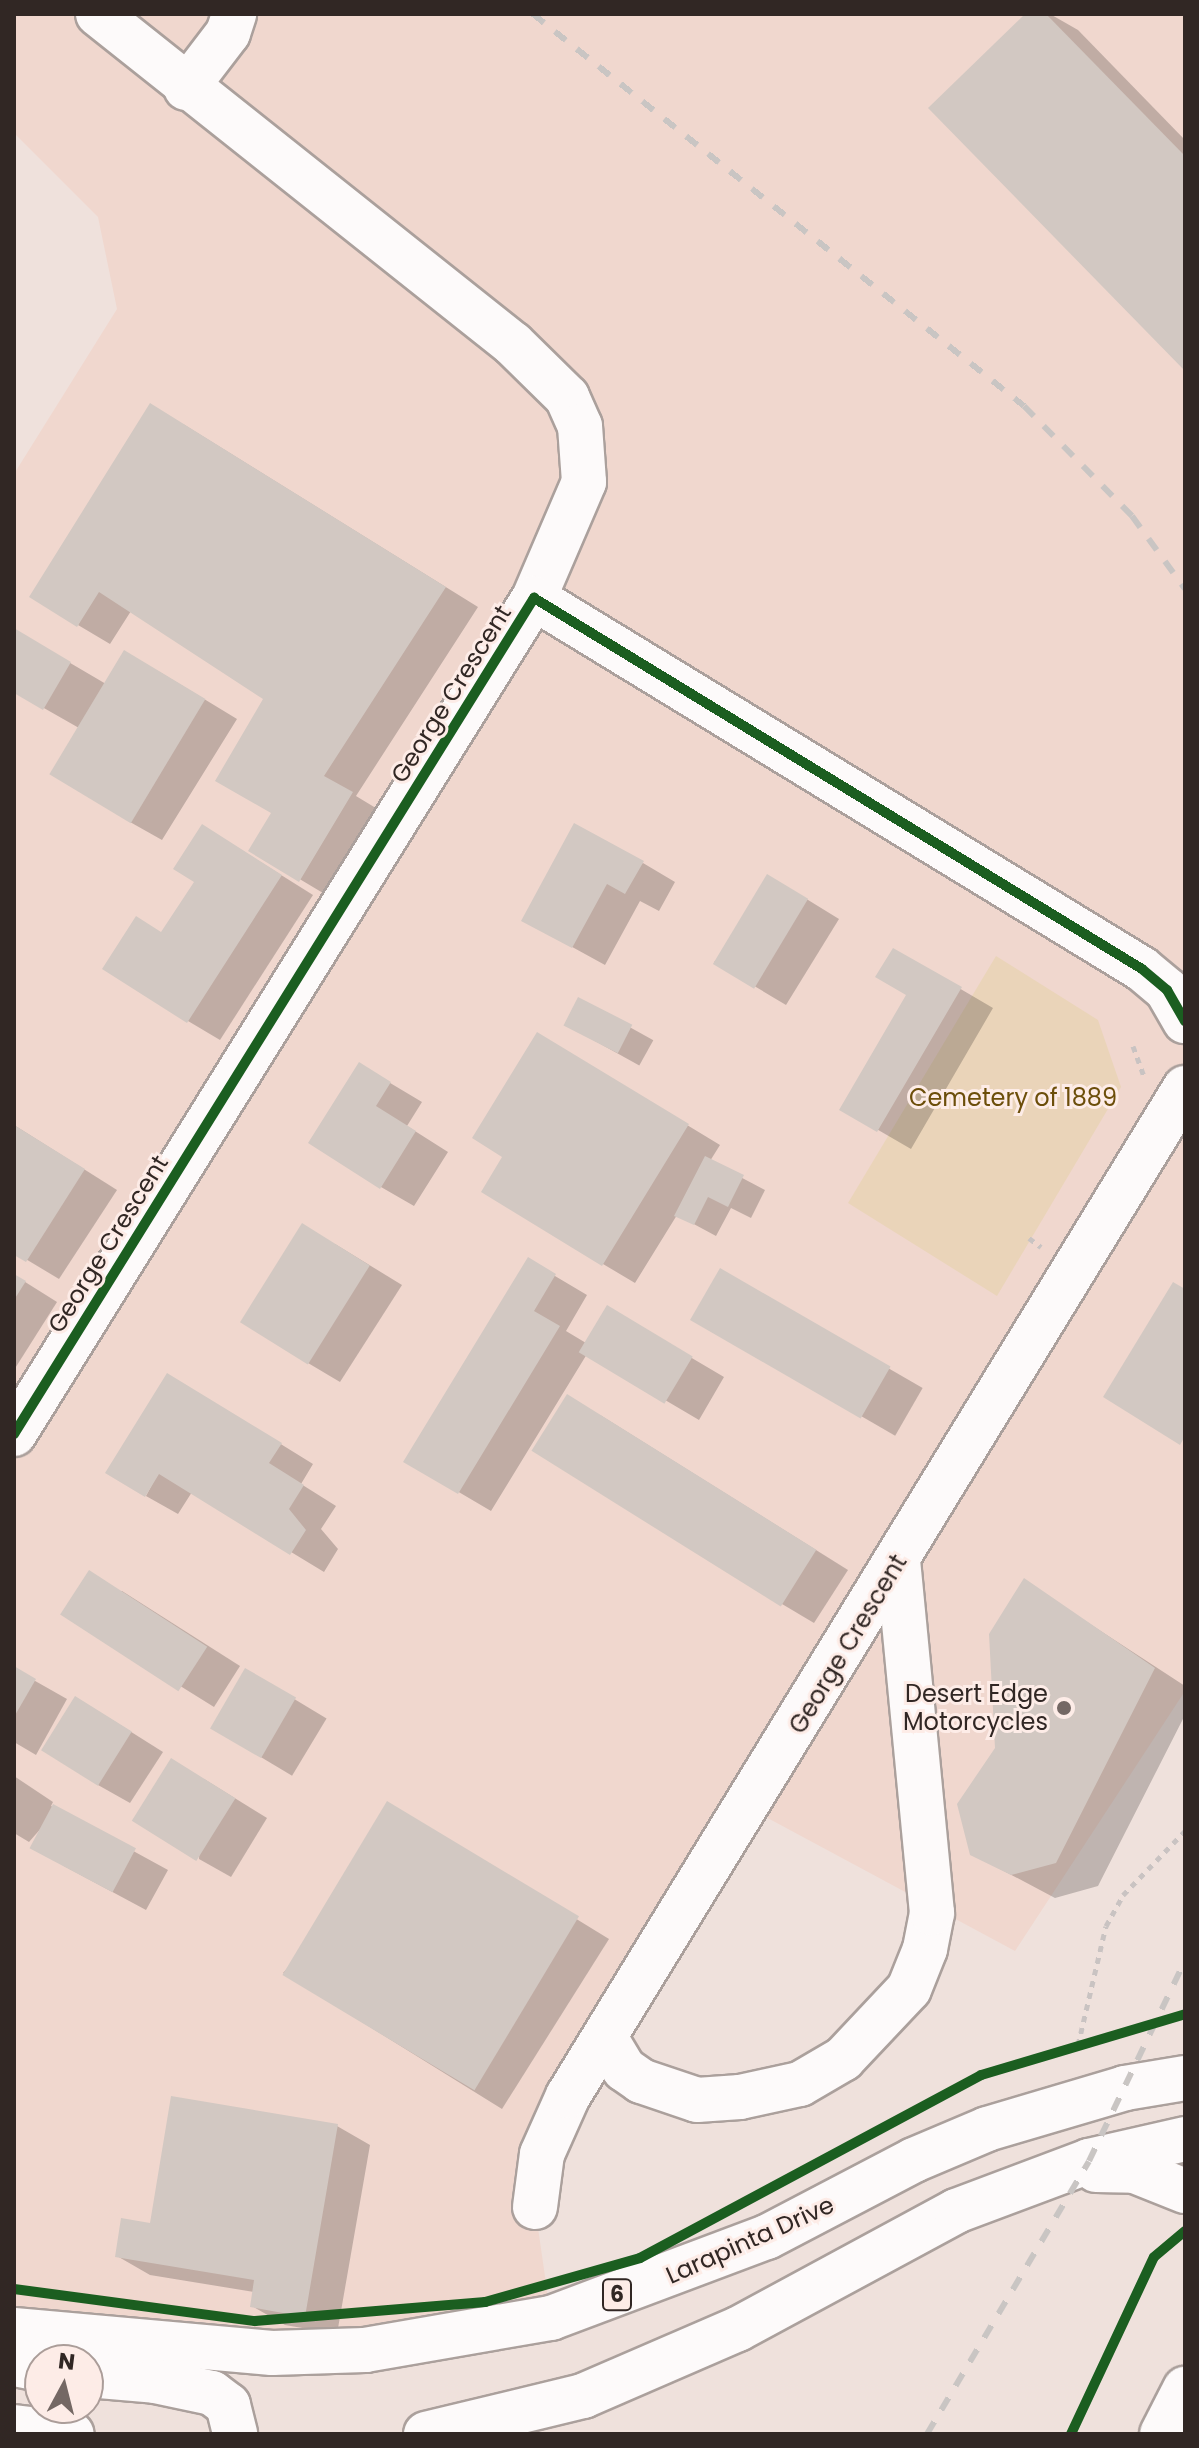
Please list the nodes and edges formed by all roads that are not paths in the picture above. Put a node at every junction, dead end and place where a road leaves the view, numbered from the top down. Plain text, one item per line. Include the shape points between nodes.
1 (98, 14) edge
2 (234, 14) edge
3 (186, 88) junction
4 (534, 598) junction
5 (1185, 1021) edge
6 (1185, 1088) edge
7 (14, 1434) edge
8 (898, 1560) junction
9 (606, 2039) junction
10 (1185, 2053) edge
11 (1185, 2078) edge
12 (987, 2129) junction
13 (1185, 2139) edge
14 (1015, 2186) junction
15 (1185, 2191) edge
16 (535, 2207) dead end
17 (14, 2330) edge
18 (104, 2376) edge
19 (1185, 2389) edge
20 (14, 2427) edge
21 (72, 2434) edge
22 (235, 2434) edge
23 (426, 2434) edge
24 (1162, 2434) edge

1 - 3 street
2 - 3 street via 228,33
3 - 4 street via 513,344 567,397 580,426 584,482
4 - 5 street, George Crescent via 1142,969 1167,990
4 - 7 street, George Crescent
6 - 8 street, George Crescent
8 - 9 street, George Crescent
8 - 9 street via 932,1913 909,1989 843,2059 800,2084 751,2095 697,2100 669,2092 624,2069
9 - 16 street, George Crescent via 549,2133
10 - 12 street via 1087,2077 1025,2100
11 - 12 street, Larapinta Drive / 6 via 1125,2088
12 - 17 street, Larapinta Drive / 6 via 914,2160 767,2237 660,2281 510,2326 365,2350 272,2353
13 - 14 street via 1089,2161
14 - 15 street via 1113,2170 1159,2178
14 - 23 street via 919,2230 738,2329 583,2396
18 - 22 street via 212,2393 228,2405
19 - 24 street
20 - 21 street

